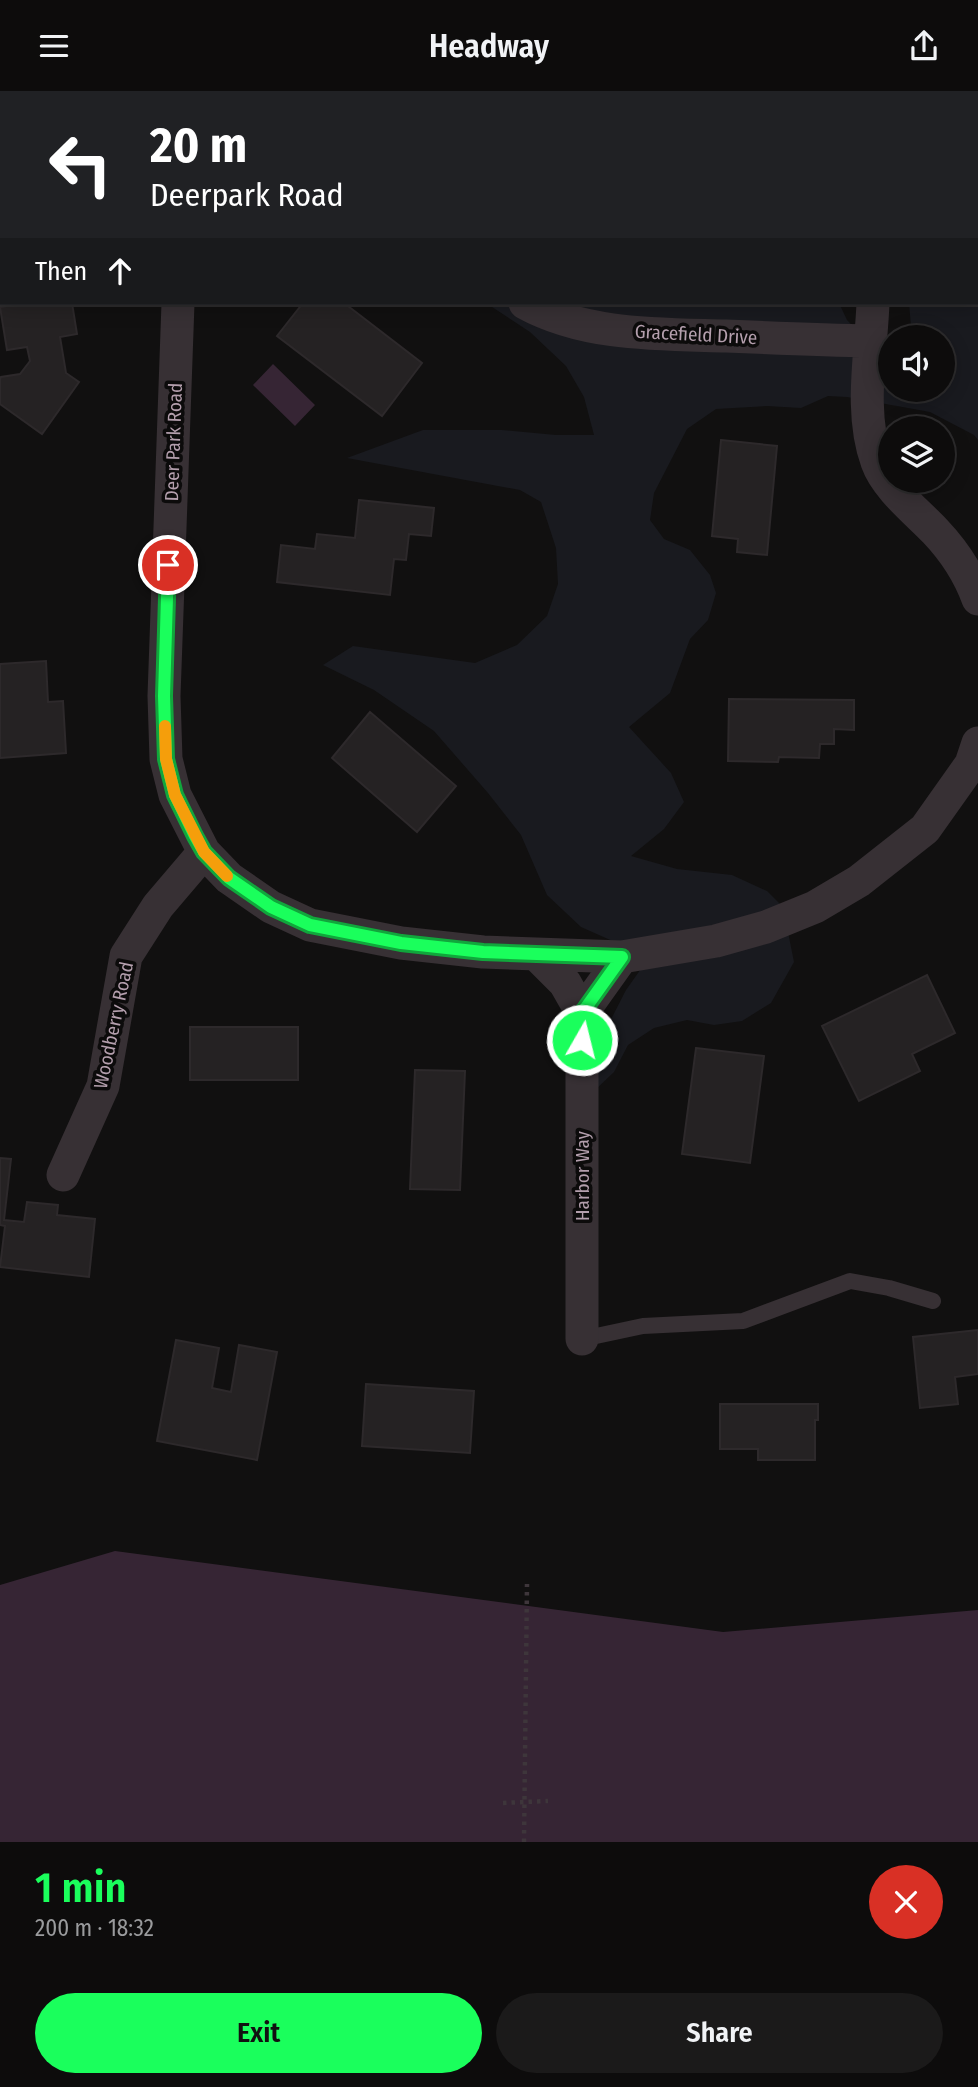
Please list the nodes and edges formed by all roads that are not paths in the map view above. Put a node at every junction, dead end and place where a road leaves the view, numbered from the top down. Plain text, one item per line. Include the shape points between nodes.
1 (178, 305) edge
2 (528, 305) edge
3 (873, 305) edge
4 (872, 341) junction
5 (978, 599) edge
6 (978, 743) edge
7 (204, 852) junction
8 (536, 954) junction
9 (622, 957) junction
10 (582, 1013) junction
11 (63, 1175) dead end
12 (933, 1301) dead end
13 (582, 1339) joint

1 - 7 street, Deer Park Road via 164,696 166,759 175,795
2 - 4 street, Gracefield Drive via 584,324 640,333
3 - 4 street
4 - 5 street via 867,417 877,464 893,489 959,562
6 - 9 street via 971,764 925,829 859,881 815,907 766,927 716,941
7 - 8 street, Deer Park Road via 229,878 271,907 310,925 401,943
7 - 11 street, Woodberry Road via 158,906 126,956 103,1086
8 - 9 street, Deer Park Road
8 - 10 street via 565,983
9 - 10 street
10 - 13 street, Harbor Way
12 - 13 lane via 850,1281 743,1321 643,1326

